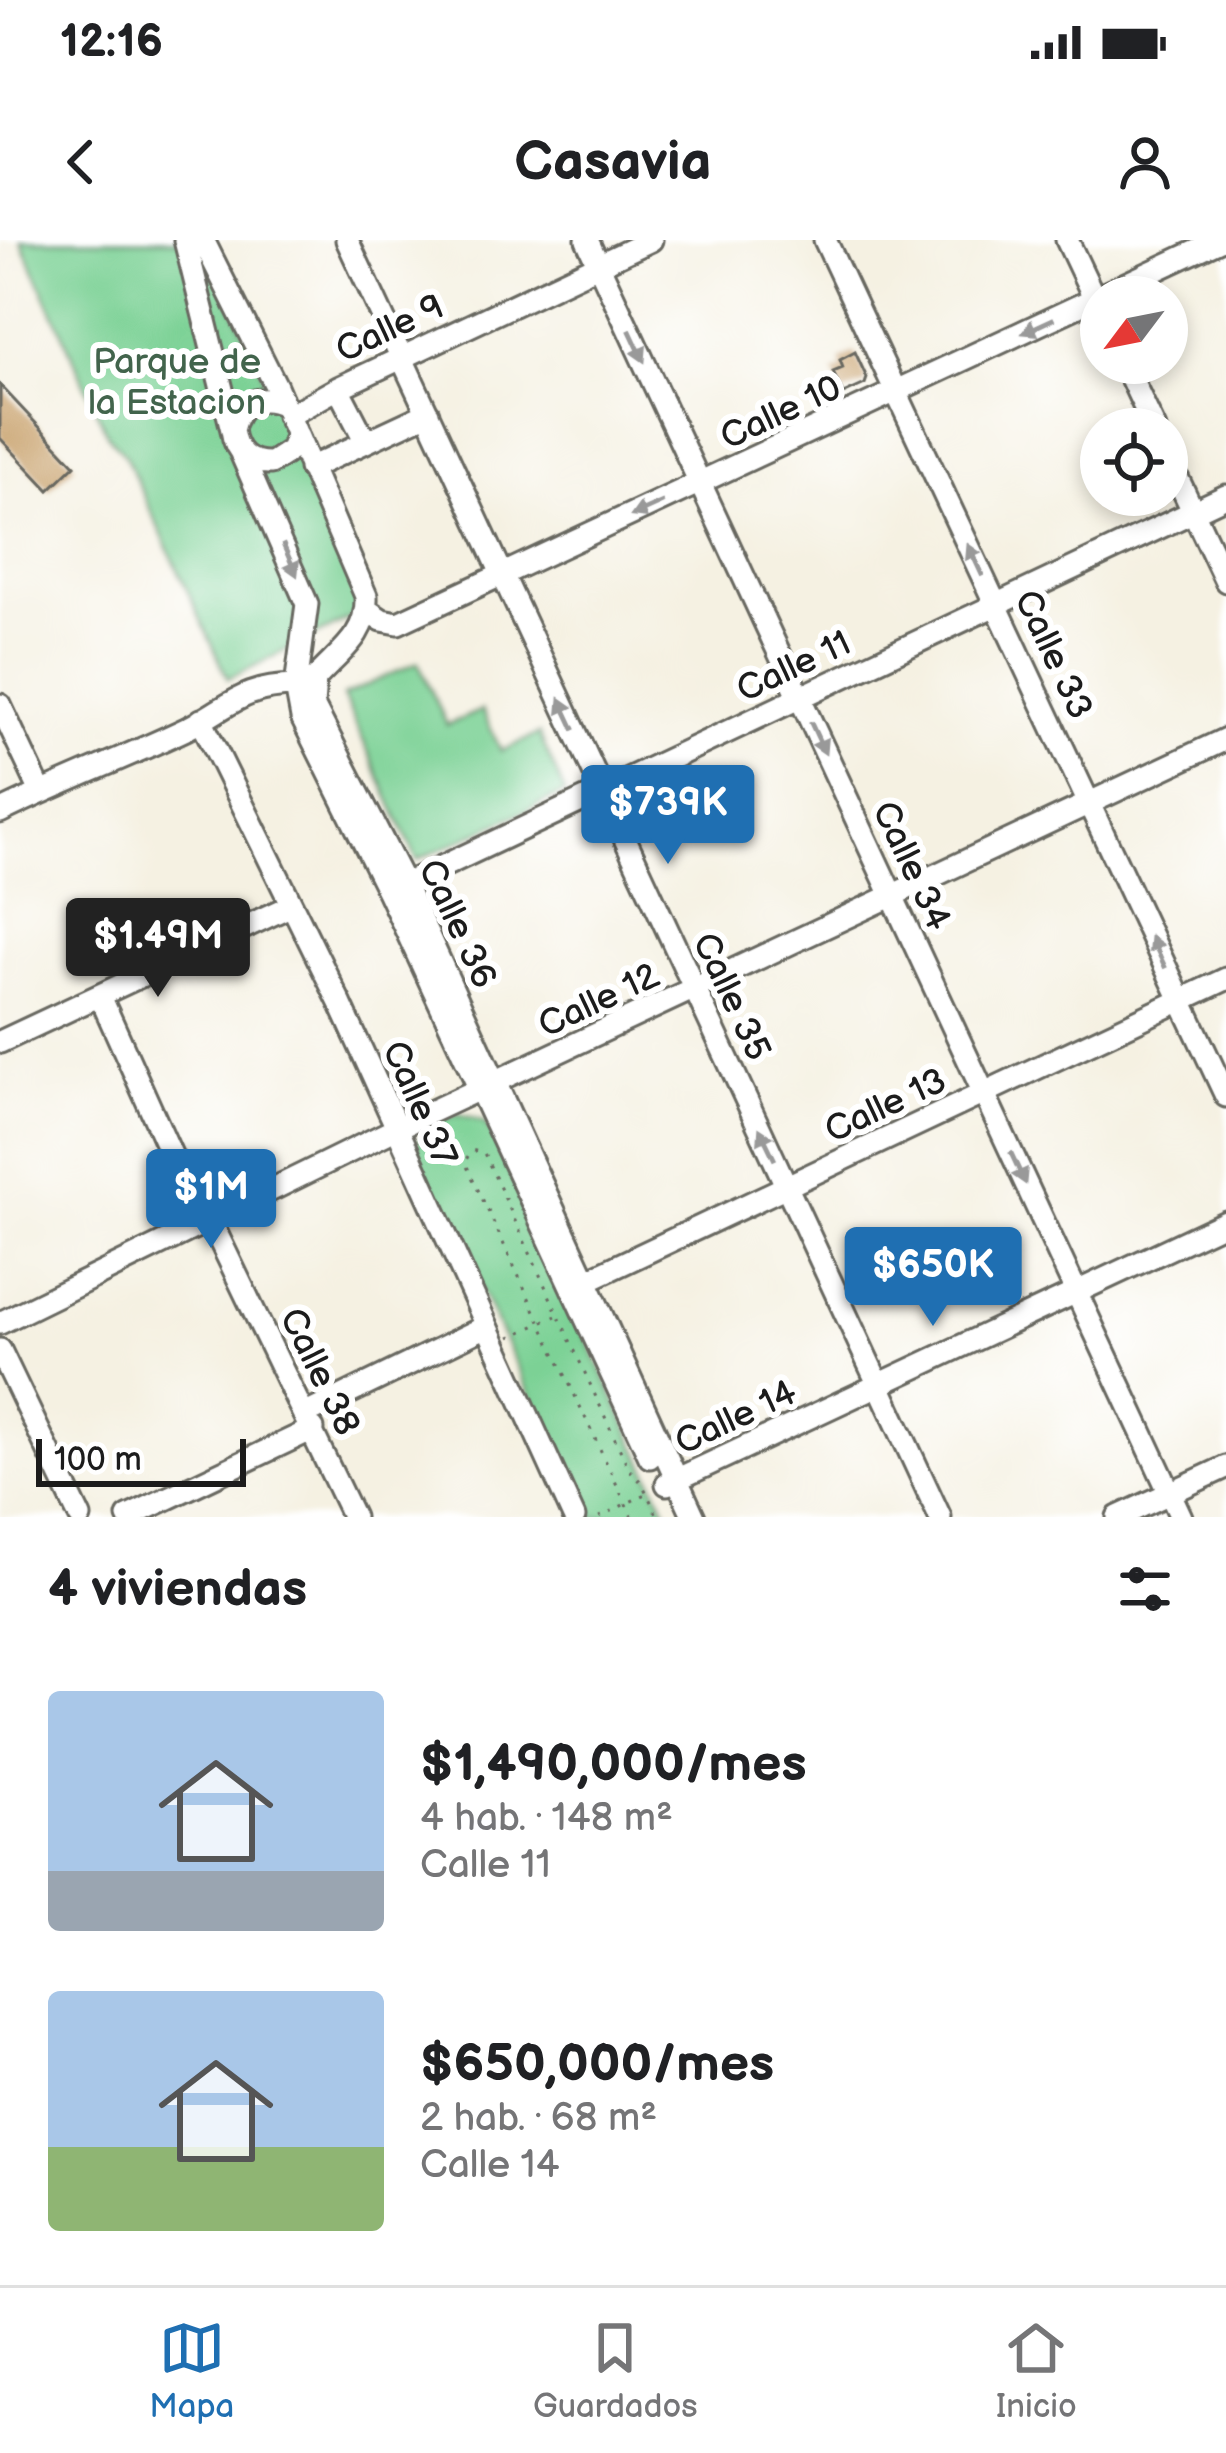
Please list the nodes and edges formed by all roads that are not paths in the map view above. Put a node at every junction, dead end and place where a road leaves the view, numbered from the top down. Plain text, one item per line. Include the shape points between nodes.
1 (185, 240) edge
2 (203, 240) edge
3 (347, 240) edge
4 (587, 240) edge
5 (651, 240) edge
6 (825, 240) edge
7 (1067, 240) edge
8 (1220, 240) edge
9 (599, 264) junction
10 (1084, 276) edge
11 (1153, 276) edge
12 (1080, 314) edge
13 (402, 358) junction
14 (338, 388) junction
15 (896, 392) junction
16 (428, 413) junction
17 (290, 418) junction
18 (232, 430) junction
19 (366, 442) junction
20 (242, 454) junction
21 (310, 468) junction
22 (701, 484) junction
23 (1226, 496) edge
24 (1188, 503) edge
25 (1192, 512) junction
26 (502, 574) junction
27 (1226, 581) edge
28 (996, 605) junction
29 (367, 610) junction
30 (296, 686) junction
31 (800, 698) junction
32 (0, 705) edge
33 (201, 720) junction
34 (1226, 740) edge
35 (603, 790) junction
36 (41, 792) junction
37 (1089, 804) junction
38 (0, 812) edge
39 (397, 888) junction
40 (891, 898) junction
41 (292, 905) junction
42 (1226, 980) edge
43 (693, 991) junction
44 (100, 996) junction
45 (1181, 1000) junction
46 (0, 1042) edge
47 (489, 1085) junction
48 (983, 1094) junction
49 (1226, 1096) edge
50 (398, 1130) junction
51 (788, 1186) junction
52 (210, 1220) junction
53 (1226, 1222) edge
54 (578, 1284) junction
55 (1077, 1295) junction
56 (0, 1323) edge
57 (489, 1336) junction
58 (0, 1350) edge
59 (880, 1385) junction
60 (310, 1422) junction
61 (1226, 1467) edge
62 (662, 1487) junction
63 (1170, 1494) junction
64 (80, 1517) edge
65 (128, 1517) edge
66 (353, 1517) edge
67 (574, 1517) edge
68 (677, 1517) edge
69 (694, 1517) edge
70 (940, 1517) edge
71 (1118, 1517) edge
72 (1181, 1517) edge

1 - 18 street
2 - 17 street
3 - 13 street, Calle 35
4 - 9 street, Calle 34
5 - 9 street, Calle 9
6 - 15 street, Calle 33
7 - 10 street
8 - 11 street, Calle 10
9 - 13 street, Calle 9
9 -> 22 street, Calle 34
12 -> 15 street, Calle 10
13 - 14 street, Calle 9
13 - 16 street, Calle 35
14 - 17 street, Calle 9
14 - 19 street
15 - 22 street, Calle 10
28 -> 15 street, Calle 33
16 - 19 street
16 - 26 street, Calle 35
17 - 18 street via 268,399 251,402
17 - 20 street via 291,450 278,460
17 - 21 street
18 - 20 street
19 - 21 street
20 -> 30 street, Calle 36 via 307,604
21 - 29 street
22 -> 26 street, Calle 10
22 - 31 street, Calle 34
23 - 25 street, Calle 11
24 - 25 street
25 - 27 street
25 - 28 street, Calle 11
26 - 29 street, Calle 10 via 398,623
35 -> 26 street, Calle 35
28 - 31 street, Calle 11
28 - 37 street, Calle 33
29 - 39 street, Calle 36 via 353,642 315,679 313,705
30 - 33 street via 255,691
30 - 39 street, Calle 36 via 302,718
31 - 35 street, Calle 11
31 -> 40 street, Calle 34
32 - 36 street
33 - 36 street
33 - 41 street, Calle 37
34 - 37 street, Calle 12
35 - 39 street, Calle 11
35 - 43 street, Calle 35
36 - 38 street
37 - 40 street, Calle 12
45 -> 37 street, Calle 33
39 - 47 street, Calle 36
40 - 43 street, Calle 12
40 - 48 street, Calle 34
41 - 44 street
41 - 50 street, Calle 37
42 - 45 street, Calle 13
43 - 47 street, Calle 12
51 -> 43 street, Calle 35
44 - 46 street
44 - 52 street, Calle 38 via 183,1180
45 - 48 street, Calle 13
45 - 49 street, Calle 33
47 - 50 street, Calle 12
47 - 54 street, Calle 36
48 - 51 street, Calle 13
48 -> 55 street, Calle 34
50 - 52 street, Calle 12
50 - 57 street, Calle 37
51 - 54 street, Calle 13
51 - 59 street, Calle 35
52 - 56 street, Calle 12
52 - 60 street, Calle 38
53 - 55 street, Calle 14
54 - 62 street, Calle 36
55 - 59 street, Calle 14
55 - 63 street, Calle 34
57 - 60 street
57 - 67 street, Calle 37
58 - 64 street
59 - 62 street, Calle 14
59 - 70 street, Calle 35
60 - 65 street
60 - 66 street, Calle 38
61 - 63 street
62 - 68 street, Calle 36
62 - 69 street, Calle 36
63 - 71 street
63 - 72 street, Calle 34

